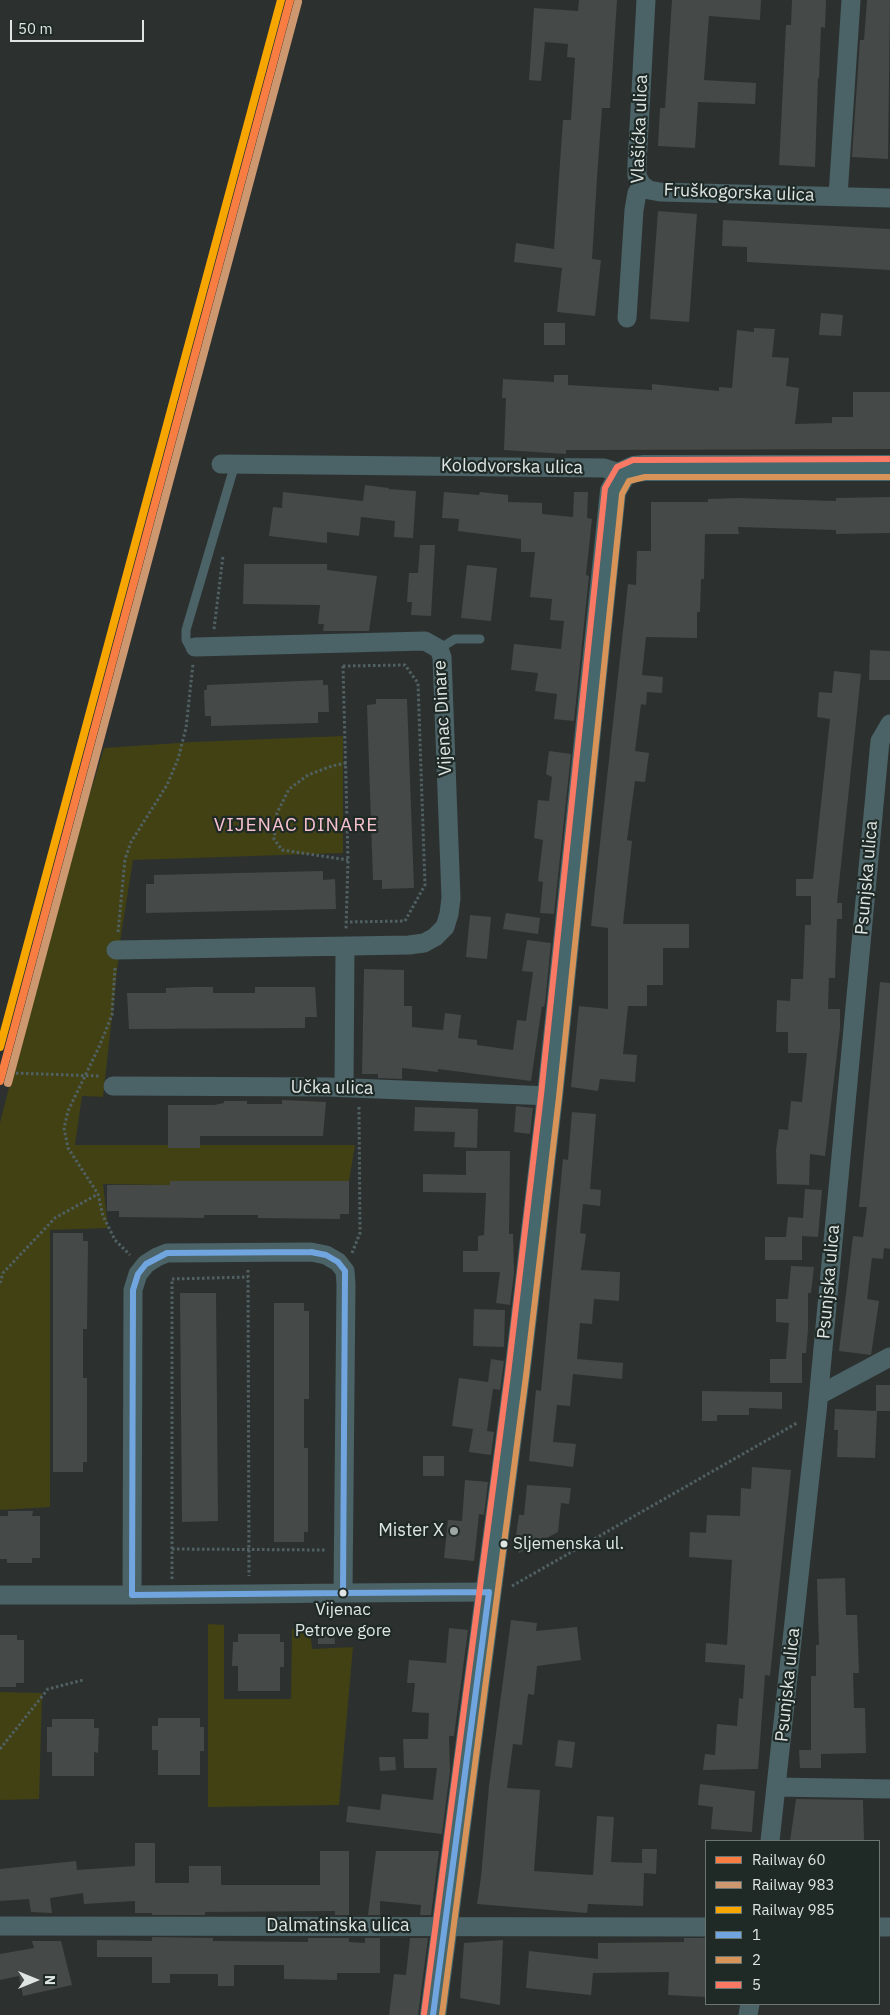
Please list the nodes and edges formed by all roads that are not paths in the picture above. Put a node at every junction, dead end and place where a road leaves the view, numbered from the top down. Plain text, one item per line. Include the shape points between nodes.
1 (646, 0) edge
2 (851, 0) edge
3 (642, 185) junction
4 (838, 196) junction
5 (890, 198) edge
6 (627, 318) dead end
7 (228, 464) joint
8 (890, 468) edge
9 (623, 474) junction
10 (480, 639) dead end
11 (203, 648) joint
12 (439, 649) junction
13 (890, 724) edge
14 (345, 947) junction
15 (116, 950) dead end
16 (113, 1086) road end
17 (352, 1088) junction
18 (550, 1096) junction
19 (890, 1357) edge
20 (818, 1403) junction
21 (498, 1590) junction
22 (344, 1593) junction
23 (0, 1595) edge
24 (132, 1595) junction
25 (776, 1787) junction
26 (890, 1789) edge
27 (770, 1840) edge
28 (0, 1926) edge
29 (446, 1927) junction
30 (705, 1927) edge
31 (433, 2015) edge

1 - 3 street, Vlašićka ulica via 636,164
2 - 4 street, Fruškogorska ulica
3 - 4 street, Fruškogorska ulica via 660,192
3 - 6 street, Vlašićka ulica via 634,210
4 - 5 street, Fruškogorska ulica
7 - 9 street, Kolodvorska ulica via 604,468
7 - 11 lane via 186,630 190,647
8 - 9 street, Kolodvorska ulica via 645,468
9 - 18 street via 613,491
10 - 12 lane via 455,639
11 - 12 street, Vijenac Dinare via 425,641
12 - 14 street, Vijenac Dinare via 442,657 451,898 445,927 424,943
13 - 20 street, Psunjska ulica via 880,741
14 - 15 street, Vijenac Dinare
14 - 17 street
16 - 17 street, Učka ulica
17 - 18 street, Učka ulica
18 - 21 street via 518,1375
19 - 20 street
20 - 25 street, Psunjska ulica
21 - 22 street
21 - 29 street
22 - 24 street
22 - 24 street via 345,1271 326,1255 311,1252 248,1252 167,1253 146,1264 138,1274 133,1290
23 - 24 street
25 - 26 street
25 - 27 street, Psunjska ulica
28 - 29 street, Dalmatinska ulica
29 - 30 street, Dalmatinska ulica
29 - 31 street

